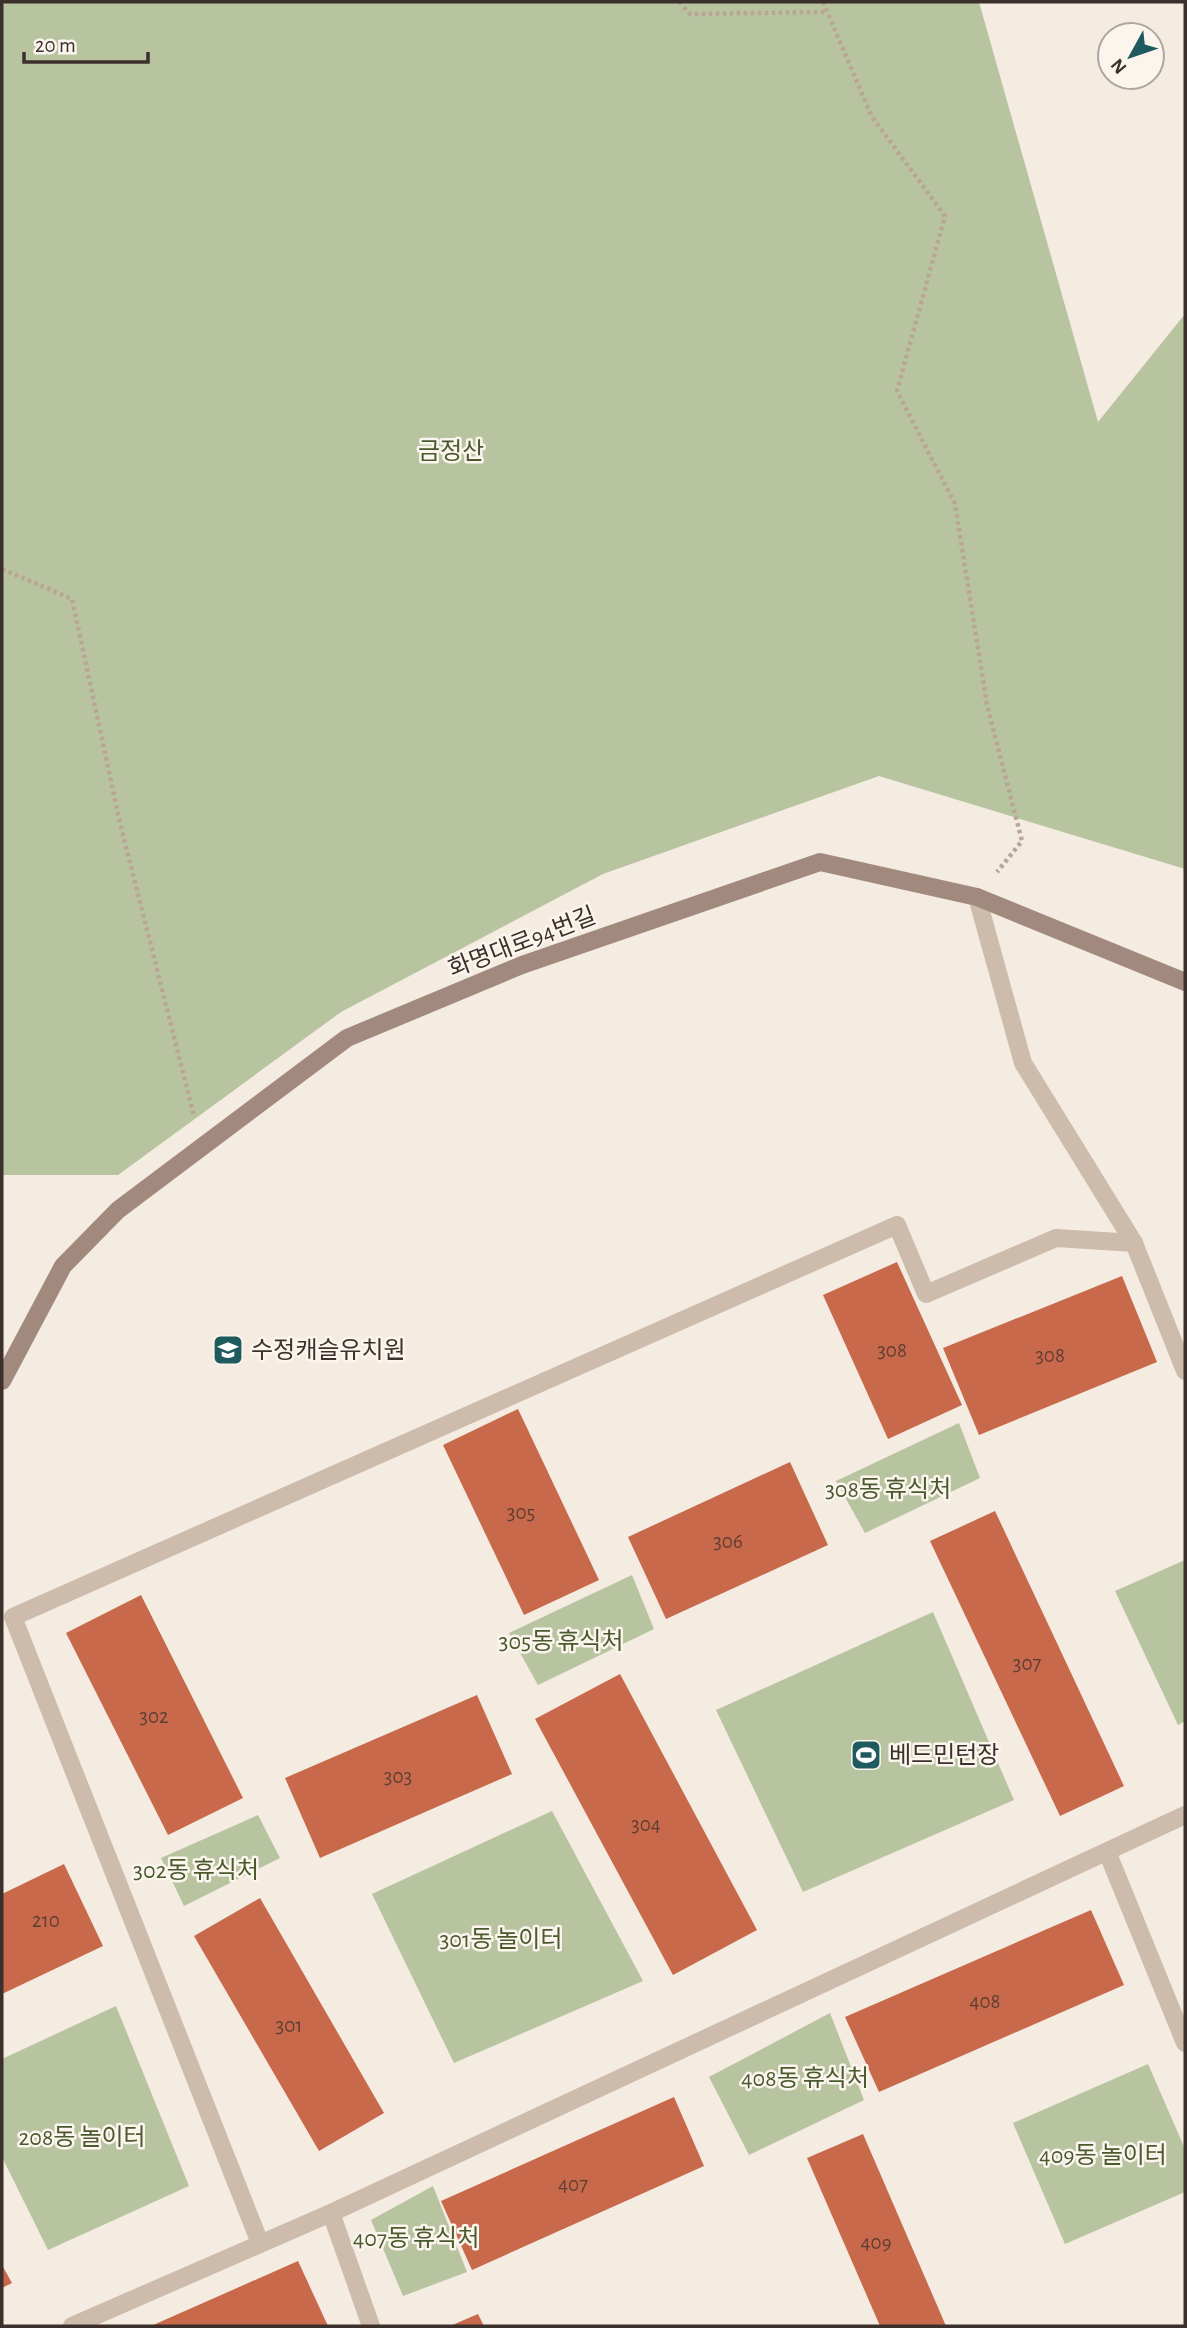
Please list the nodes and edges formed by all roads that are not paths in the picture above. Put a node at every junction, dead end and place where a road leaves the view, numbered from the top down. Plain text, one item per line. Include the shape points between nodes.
1 (976, 897) junction
2 (1185, 982) edge
3 (1134, 1243) junction
4 (1185, 1370) edge
5 (2, 1381) edge
6 (7, 1620) edge
7 (1185, 1815) edge
8 (1108, 1854) junction
9 (1185, 2042) edge
10 (331, 2213) junction
11 (260, 2242) junction
12 (72, 2326) edge
13 (371, 2326) edge

1 - 2 street, 화명대로94번길
1 - 3 street via 1023,1063
1 - 5 street, 화명대로94번길 via 820,862 522,965 347,1038 118,1210 63,1266
3 - 4 street
3 - 6 street via 1056,1238 926,1294 897,1225
6 - 11 street
7 - 8 street
8 - 9 street
8 - 10 street
10 - 11 street
10 - 13 street
11 - 12 street

